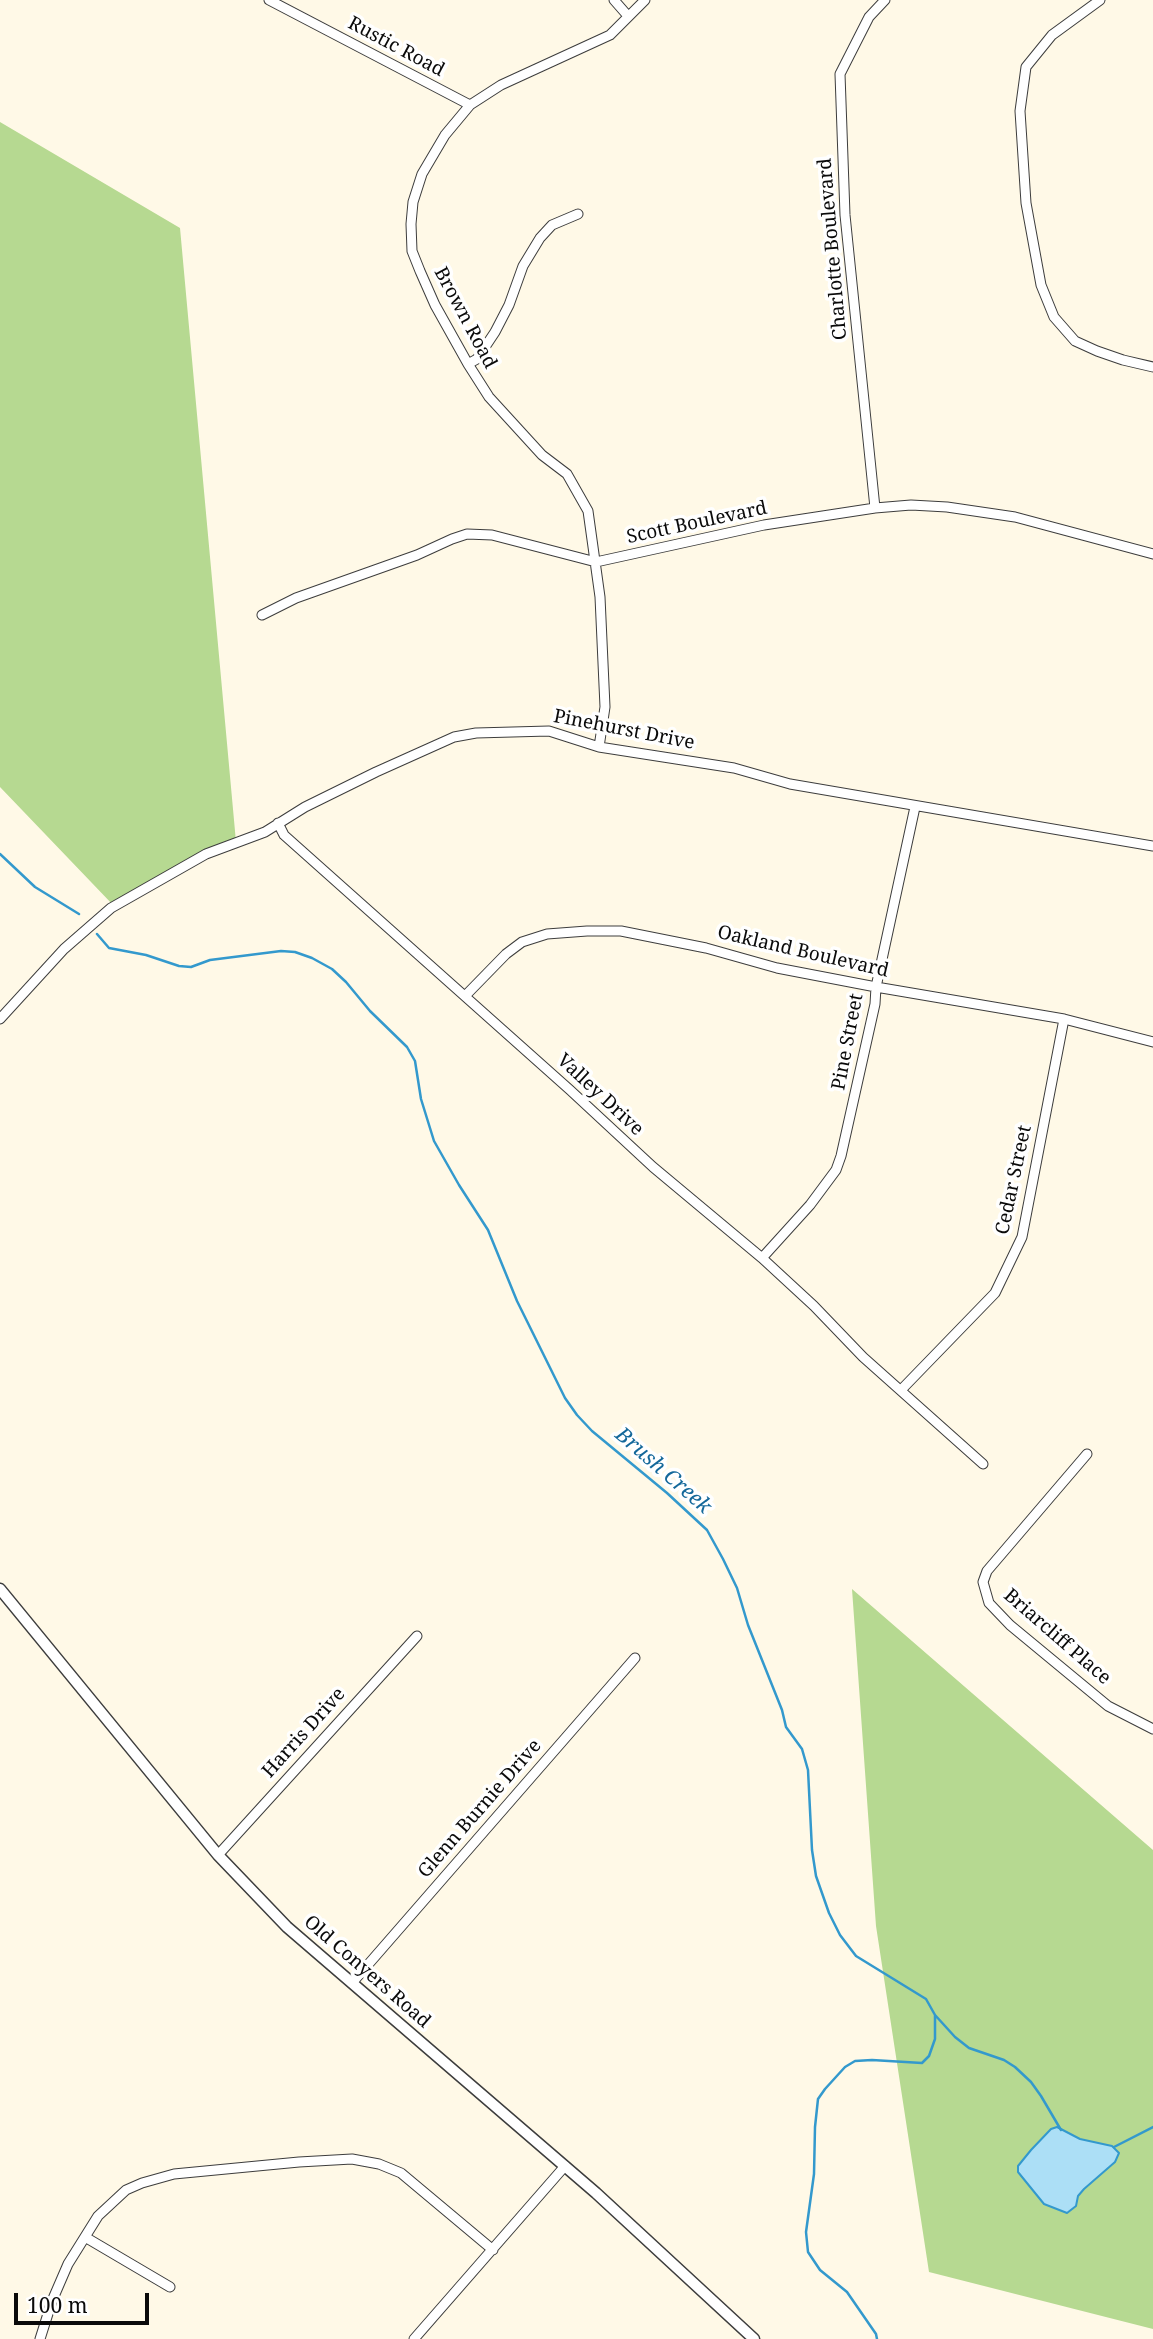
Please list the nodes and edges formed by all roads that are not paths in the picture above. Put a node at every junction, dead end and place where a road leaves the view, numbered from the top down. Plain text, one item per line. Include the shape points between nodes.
1 (269, 0) edge
2 (614, 0) edge
3 (645, 0) edge
4 (885, 0) edge
5 (1100, 0) edge
6 (628, 16) junction
7 (470, 105) junction
8 (578, 214) dead end
9 (468, 363) junction
10 (1153, 367) edge
11 (875, 508) junction
12 (1153, 554) edge
13 (596, 562) junction
14 (262, 615) dead end
15 (599, 747) junction
16 (915, 807) junction
17 (278, 823) junction
18 (1153, 846) edge
19 (876, 988) junction
20 (465, 996) junction
21 (0, 1019) edge
22 (1064, 1019) junction
23 (1153, 1042) edge
24 (762, 1258) junction
25 (901, 1390) junction
26 (1087, 1454) dead end
27 (983, 1464) dead end
28 (0, 1589) edge
29 (417, 1636) dead end
30 (635, 1658) dead end
31 (1153, 1730) edge
32 (218, 1855) junction
33 (352, 1983) junction
34 (565, 2166) junction
35 (85, 2237) junction
36 (493, 2250) junction
37 (170, 2287) dead end
38 (40, 2339) edge
39 (414, 2339) edge
40 (754, 2339) edge

1 - 7 street, Rustic Road
2 - 6 street
3 - 6 street, Brown Road
4 - 11 street, Charlotte Boulevard via 869,17 840,74 845,215
5 - 10 street via 1052,35 1026,67 1020,111 1026,203 1041,285 1054,317 1075,341
6 - 7 street, Brown Road via 610,35 501,85
7 - 9 street, Brown Road via 422,174 411,224 412,251 420,271
8 - 9 street via 552,225 540,238 495,332 477,359
9 - 13 street, Brown Road via 489,397 572,481 588,512
11 - 12 street, Scott Boulevard via 947,507 1015,517
11 - 13 street, Scott Boulevard via 764,525
13 - 14 street, Scott Boulevard via 467,534
13 - 15 street, Brown Road via 605,707
15 - 16 street, Pinehurst Drive via 734,768 790,784
15 - 17 street, Pinehurst Drive via 549,732 454,737
16 - 18 street, Pinehurst Drive
16 - 19 street, Pine Street
17 - 20 street, Valley Drive via 284,835
17 - 21 street, Pinehurst Drive via 206,854 111,908 64,949
19 - 20 street, Oakland Boulevard via 647,935 587,931 547,934 522,942
19 - 22 street, Oakland Boulevard
19 - 24 street, Pine Street via 836,1170
20 - 24 street, Valley Drive via 653,1167
22 - 23 street, Oakland Boulevard
22 - 25 street, Cedar Street via 1022,1237 995,1293
24 - 25 street, Valley Drive
25 - 27 street, Valley Drive
26 - 31 street, Briarcliff Place via 986,1571 983,1583 989,1603 1010,1625 1108,1706
28 - 32 street, Old Conyers Road
29 - 32 street, Harris Drive
30 - 33 street, Glenn Burnie Drive
32 - 33 street, Old Conyers Road via 287,1927
33 - 34 street, Old Conyers Road
34 - 36 street
34 - 40 street, Old Conyers Road
35 - 36 street via 114,2199 142,2183 174,2175 352,2159 401,2173
35 - 37 street
35 - 38 street via 68,2264
36 - 39 street

